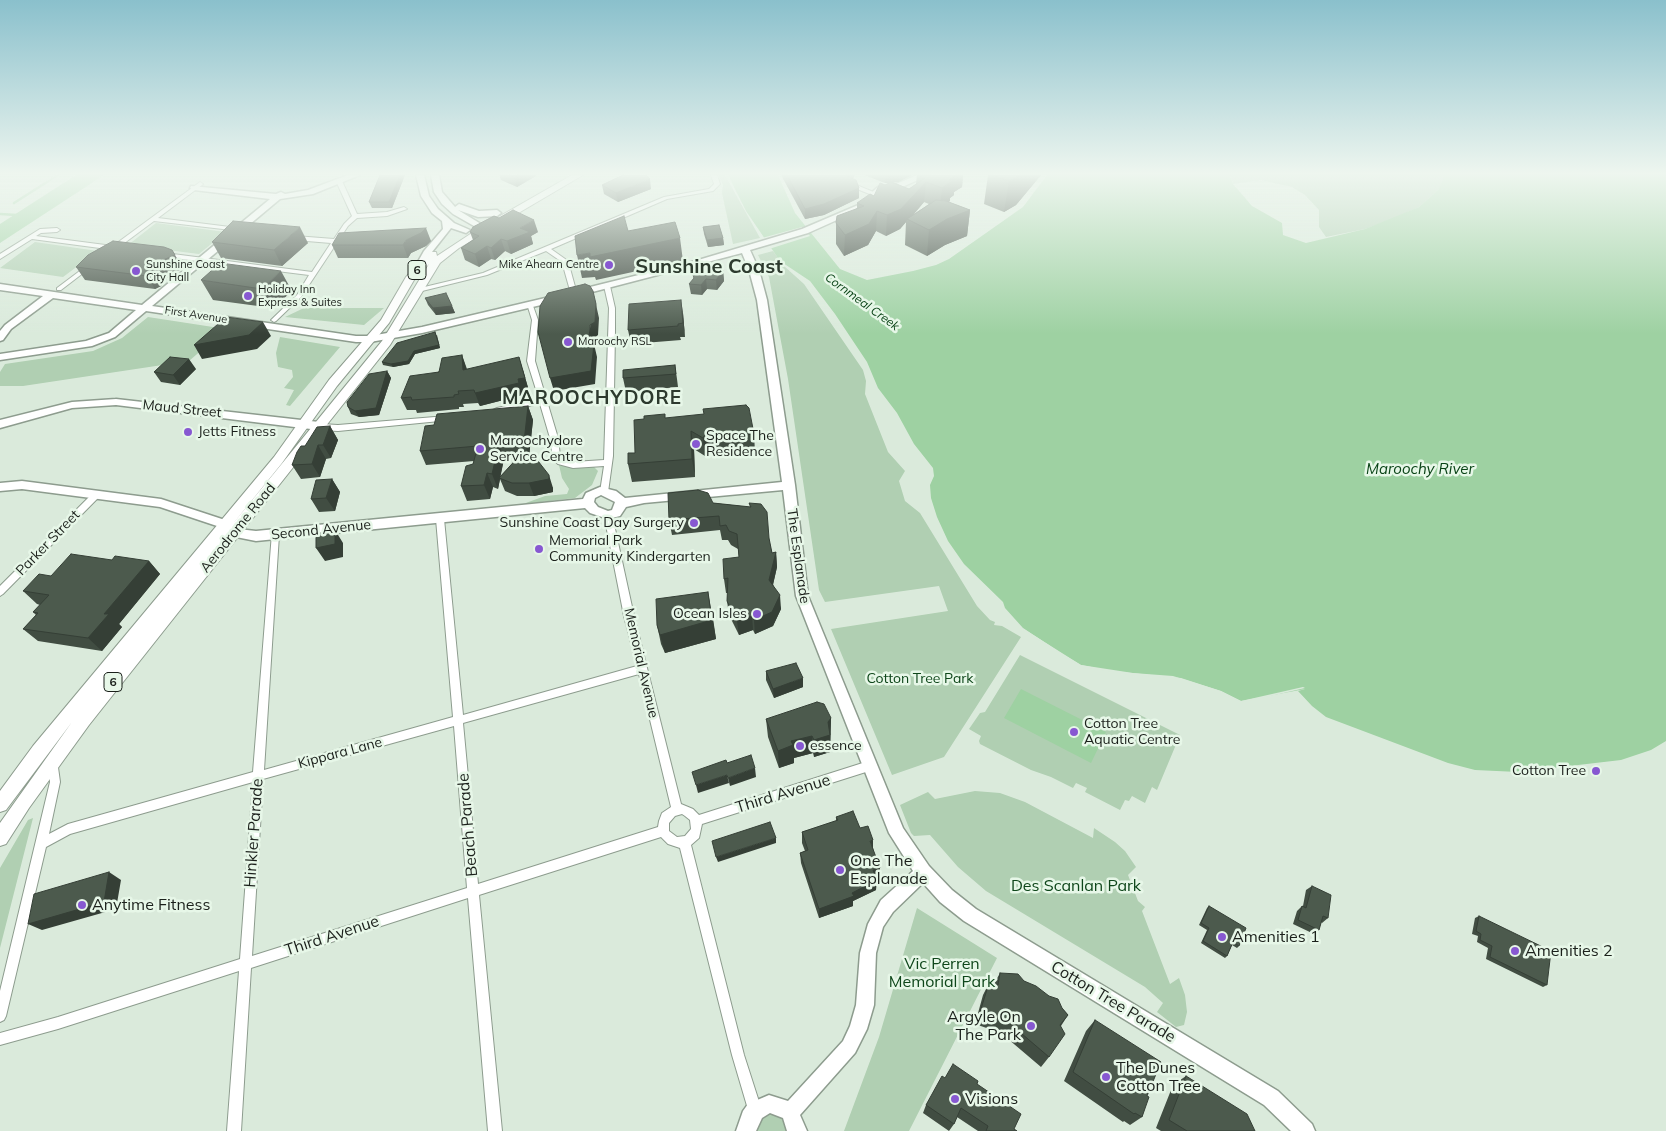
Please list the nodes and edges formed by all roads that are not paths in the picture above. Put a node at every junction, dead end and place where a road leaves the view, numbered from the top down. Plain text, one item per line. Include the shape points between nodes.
1 (140, 228) edge
2 (219, 228) edge
3 (246, 228) edge
4 (346, 228) edge
5 (447, 228) edge
6 (461, 228) edge
7 (476, 228) edge
8 (479, 228) edge
9 (597, 228) edge
10 (810, 228) edge
11 (57, 230) dead end
12 (466, 230) junction
13 (243, 231) junction
14 (284, 236) edge
15 (30, 237) junction
16 (335, 241) junction
17 (122, 249) edge
18 (547, 249) junction
19 (745, 249) junction
20 (111, 250) junction
21 (154, 253) edge
22 (0, 257) edge
23 (203, 260) junction
24 (94, 263) edge
25 (420, 267) junction
26 (313, 274) junction
27 (0, 280) edge
28 (607, 286) junction
29 (0, 287) edge
30 (418, 290) junction
31 (56, 292) junction
32 (574, 294) junction
33 (530, 304) junction
34 (149, 305) junction
35 (274, 320) junction
36 (392, 335) junction
37 (373, 336) junction
38 (0, 338) edge
39 (0, 357) edge
40 (543, 401) junction
41 (489, 412) edge
42 (453, 418) edge
43 (0, 424) edge
44 (304, 424) junction
45 (319, 426) junction
46 (608, 463) junction
47 (789, 485) junction
48 (0, 487) edge
49 (604, 492) junction
50 (96, 494) junction
51 (588, 503) junction
52 (622, 504) junction
53 (608, 515) junction
54 (440, 519) junction
55 (229, 529) junction
56 (275, 535) junction
57 (0, 592) edge
58 (642, 670) junction
59 (458, 720) junction
60 (52, 760) junction
61 (869, 766) junction
62 (258, 776) junction
63 (0, 804) edge
64 (677, 810) junction
65 (697, 821) junction
66 (663, 831) junction
67 (0, 838) edge
68 (684, 842) junction
69 (41, 844) junction
70 (923, 872) junction
71 (473, 891) junction
72 (245, 964) junction
73 (0, 1016) edge
74 (0, 1039) edge
75 (756, 1111) junction
76 (790, 1112) junction
77 (234, 1131) edge
78 (495, 1131) edge
79 (746, 1131) edge
80 (797, 1131) edge
81 (1304, 1131) edge

1 - 20 street
2 - 13 street
3 - 13 street
4 - 16 street
5 - 25 street
6 - 12 street
7 - 12 main road, Aerodrome Road / 6
8 - 30 main road, Aerodrome Road / 6 via 442,256
9 - 18 street
10 - 19 street, First Avenue
11 - 15 street via 46,229
12 - 25 main road, Aerodrome Road / 6
13 - 23 street
14 - 16 street
15 - 20 street
15 - 22 street
16 - 26 street
17 - 20 street
18 - 30 street via 486,274
18 - 32 street via 565,261
19 - 28 street, First Avenue
19 - 47 street, The Esplanade via 762,300
21 - 23 street
23 - 26 street
23 - 34 street
24 - 31 street
25 - 37 main road, Aerodrome Road / 6
26 - 35 street via 299,296
27 - 31 street, First Avenue
28 - 32 street, First Avenue
28 - 46 street via 612,318
29 - 31 street, First Avenue
30 - 36 main road, Aerodrome Road / 6
31 - 34 street, First Avenue
31 - 38 street via 8,327
32 - 33 street, First Avenue
33 - 36 street, First Avenue
33 - 40 street via 536,320 531,361
34 - 35 street, First Avenue
34 - 37 street, First Avenue via 338,337
34 - 39 street via 112,335 96,342
35 - 37 street, First Avenue
36 - 37 street, First Avenue
36 - 45 main road, Aerodrome Road / 6
37 - 44 main road, Aerodrome Road / 6
40 - 41 street
40 - 46 street via 559,460 573,465
42 - 45 street, Maud Street via 338,428
43 - 44 street, Maud Street via 72,405 116,402
44 - 45 street, Maud Street
44 - 55 main road, Aerodrome Road / 6
45 - 55 main road, Aerodrome Road / 6
46 - 49 street
47 - 52 street
47 - 61 street, The Esplanade via 802,596
48 - 50 street, Second Avenue via 22,486
49 - 51 street via 593,494
49 - 52 street via 616,496
50 - 55 street, Second Avenue via 161,503
50 - 57 street, Parker Street
51 - 53 street via 594,510
51 - 54 street, Second Avenue
52 - 53 street via 616,513
53 - 58 street, Memorial Avenue
54 - 56 street, Second Avenue
54 - 59 street, Beach Parade
55 - 56 street, Second Avenue via 256,536
55 - 60 main road, Aerodrome Road / 6
55 - 63 main road, Aerodrome Road / 6 via 39,751
56 - 62 street, Hinkler Parade
58 - 59 street, Kippara Lane
58 - 64 street, Memorial Avenue
59 - 62 street, Kippara Lane
59 - 71 street, Beach Parade
60 - 67 main road, Aerodrome Road / 6
60 - 69 street via 55,782
61 - 65 street, Third Avenue
61 - 70 street, The Esplanade via 897,833
62 - 69 street, Kippara Lane via 68,828
62 - 72 street, Hinkler Parade
64 - 65 street via 692,813
64 - 66 street via 664,820
65 - 68 street via 693,836
66 - 68 street via 673,842
66 - 71 street, Third Avenue
68 - 75 street via 738,1055
69 - 73 street
70 - 76 street via 887,906 876,924 868,952 865,1005 849,1047
70 - 81 street, Cotton Tree Parade via 970,915 1271,1098
71 - 72 street, Third Avenue
71 - 78 street, Beach Parade
72 - 74 street, Third Avenue
72 - 77 street, Hinkler Parade
75 - 76 street via 777,1104
75 - 79 street
76 - 80 street

